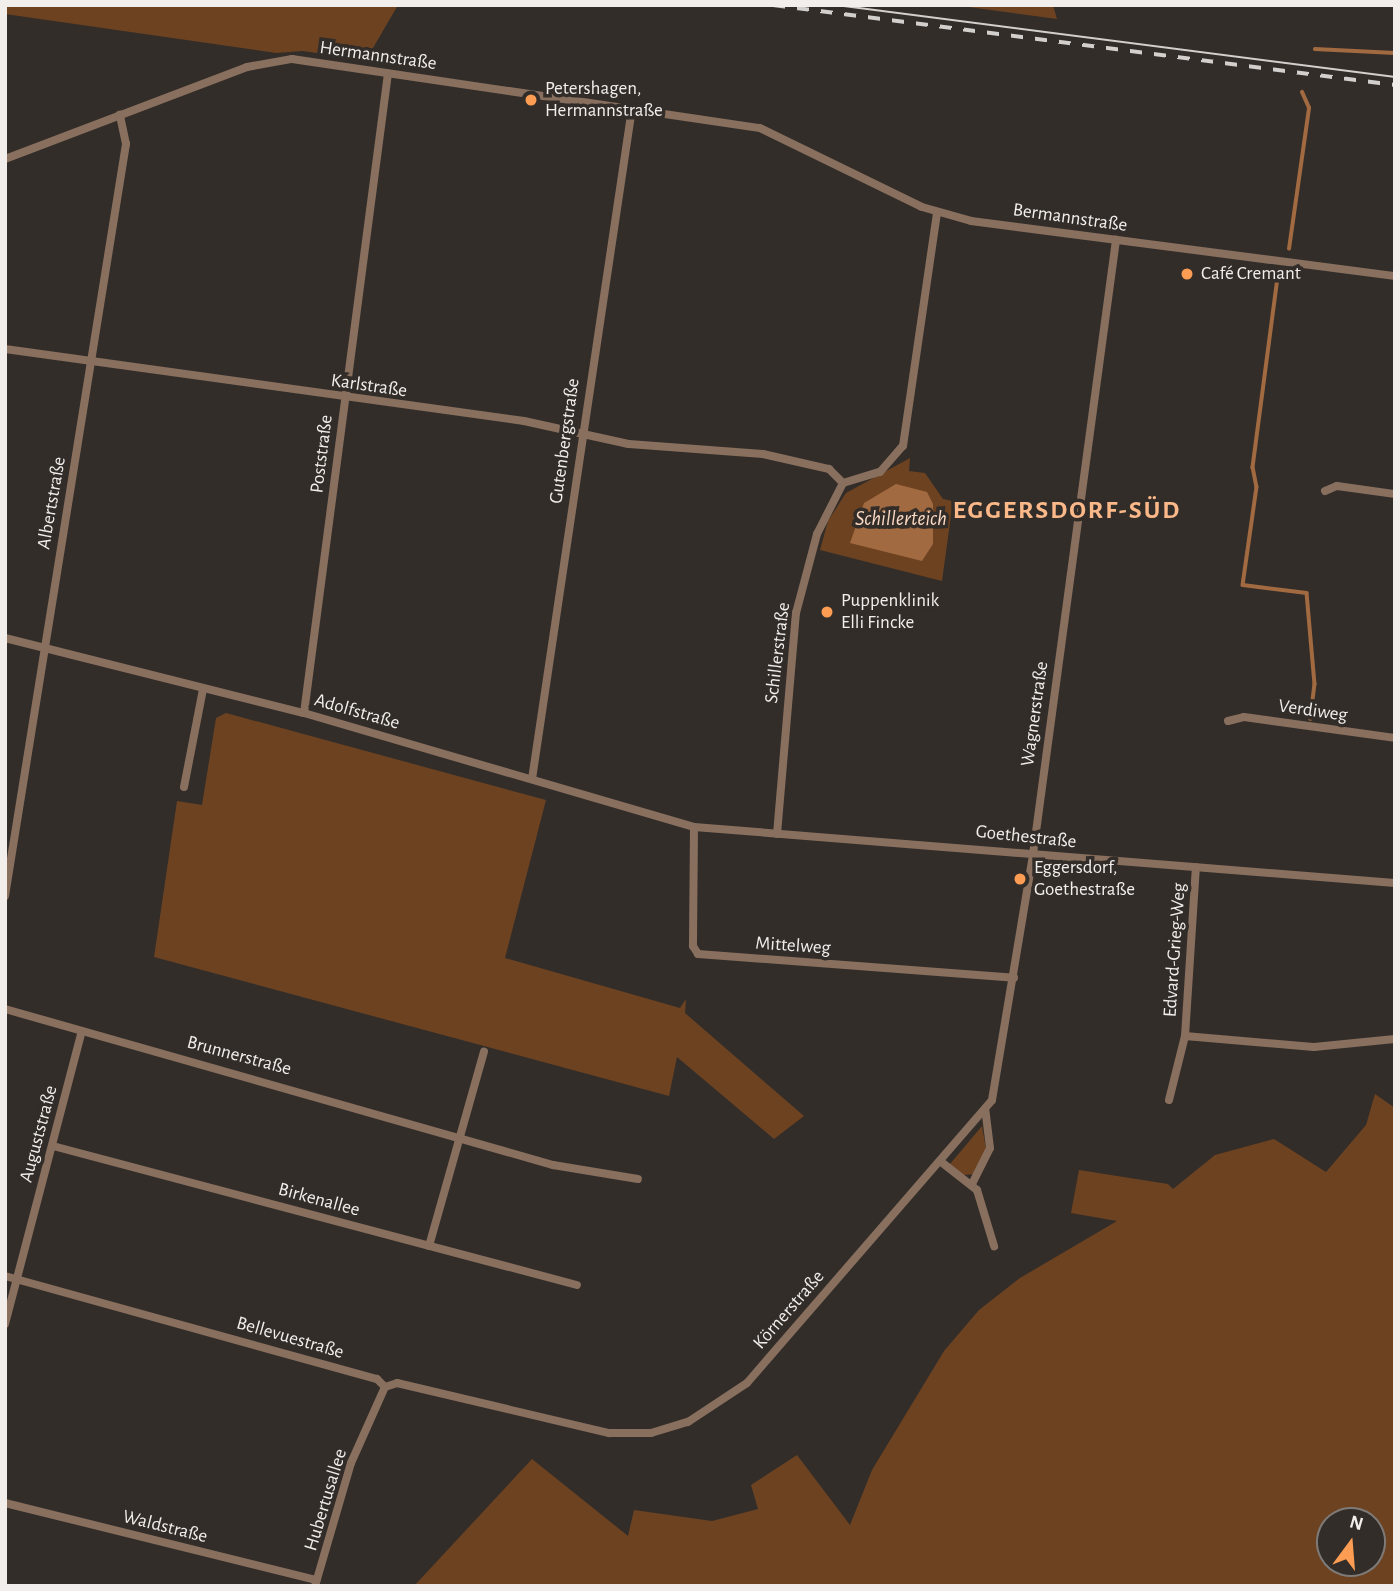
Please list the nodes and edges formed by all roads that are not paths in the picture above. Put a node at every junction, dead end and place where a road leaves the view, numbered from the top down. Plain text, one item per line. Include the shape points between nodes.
1 (387, 73) junction
2 (632, 108) junction
3 (120, 115) junction
4 (760, 128) joint
5 (5, 159) edge
6 (937, 212) junction
7 (1116, 240) junction
8 (1395, 276) edge
9 (5, 349) edge
10 (93, 362) junction
11 (345, 398) junction
12 (583, 434) junction
13 (843, 483) junction
14 (1325, 491) dead end
15 (1395, 494) edge
16 (5, 638) edge
17 (44, 648) junction
18 (203, 689) junction
19 (303, 713) junction
20 (1227, 721) dead end
21 (1395, 737) edge
22 (532, 779) junction
23 (184, 787) dead end
24 (695, 827) junction
25 (777, 834) junction
26 (1033, 854) junction
27 (1196, 867) junction
28 (1395, 883) edge
29 (5, 896) edge
30 (1014, 978) junction
31 (5, 1009) edge
32 (81, 1034) junction
33 (1185, 1036) junction
34 (1395, 1039) edge
35 (484, 1052) dead end
36 (1169, 1100) dead end
37 (985, 1110) junction
38 (463, 1139) junction
39 (53, 1146) junction
40 (940, 1161) junction
41 (638, 1179) dead end
42 (972, 1184) junction
43 (429, 1246) junction
44 (994, 1246) dead end
45 (5, 1276) edge
46 (17, 1279) junction
47 (578, 1286) dead end
48 (5, 1324) edge
49 (385, 1387) junction
50 (564, 1426) joint
51 (5, 1503) edge
52 (316, 1583) edge

1 - 2 street, Hermannstraße
1 - 3 street, Hermannstraße via 267,61
1 - 11 street, Poststraße
2 - 4 street, Hermannstraße
2 - 12 street, Gutenbergstraße
3 - 5 street, Hermannstraße
3 - 10 street, Albertstraße via 126,144
4 - 6 street, Bermannstraße
6 - 7 street, Bermannstraße
6 - 13 street via 903,446 880,472
7 - 8 street, Bermannstraße
7 - 26 street, Wagnerstraße
9 - 10 street, Karlstraße
10 - 11 street, Karlstraße
10 - 17 street, Albertstraße
11 - 12 street, Karlstraße via 524,421
11 - 19 street, Poststraße
12 - 13 street, Karlstraße via 796,460 829,469
12 - 22 street, Gutenbergstraße
13 - 25 street, Schillerstraße via 817,534 796,613
14 - 15 street via 1337,486
16 - 17 street, Adolfstraße
17 - 18 street, Adolfstraße
17 - 29 street, Albertstraße
18 - 19 street, Adolfstraße
18 - 23 street
19 - 22 street, Adolfstraße
20 - 21 street, Verdiweg via 1244,717
22 - 24 street, Adolfstraße
24 - 25 street, Goethestraße
24 - 30 street, Mittelweg via 693,946 698,954
25 - 26 street, Goethestraße
26 - 27 street, Goethestraße
26 - 30 street, Wagnerstraße
27 - 28 street, Goethestraße
27 - 33 street, Edvard-Grieg-Weg
30 - 37 street, Wagnerstraße via 996,1090
31 - 32 street, Brunnerstraße
32 - 38 street, Brunnerstraße via 344,1101
32 - 39 street, Auguststraße
33 - 34 street, Edvard-Grieg-Weg via 1314,1047
33 - 36 street, Edvard-Grieg-Weg
35 - 38 street
37 - 40 street, Körnerstraße
37 - 42 street, Wagnerstraße via 990,1148
38 - 41 street, Brunnerstraße via 553,1165
38 - 43 street
39 - 43 street, Birkenallee
39 - 46 street, Auguststraße
40 - 42 street
40 - 50 street, Körnerstraße via 729,1399 688,1422 650,1433
42 - 44 street
43 - 47 street, Birkenallee
45 - 46 street, Bellevuestraße
46 - 48 street, Auguststraße
46 - 49 street, Bellevuestraße via 377,1379
49 - 50 street, Bellevuestraße via 397,1383
49 - 52 street, Hubertusallee via 351,1463
51 - 52 street, Waldstraße

